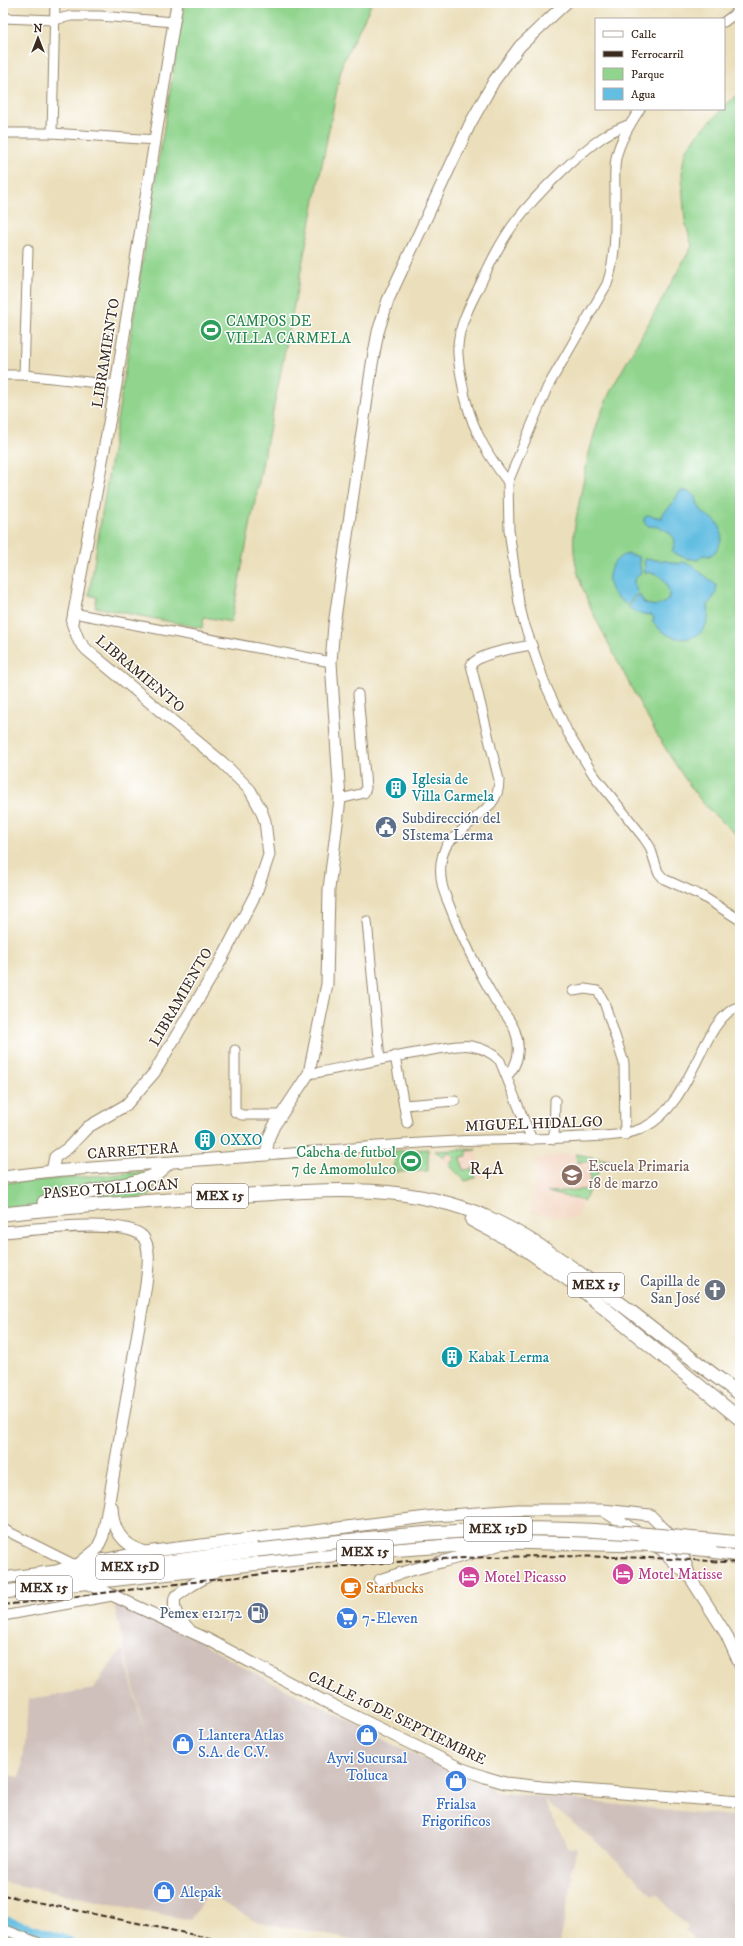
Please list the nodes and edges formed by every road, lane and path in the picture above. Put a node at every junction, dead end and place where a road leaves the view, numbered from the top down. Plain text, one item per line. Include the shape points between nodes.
1 (55, 3) edge
2 (177, 3) edge
3 (566, 3) edge
4 (740, 10) edge
5 (3, 18) edge
6 (54, 20) junction
7 (725, 21) edge
8 (174, 22) junction
9 (639, 110) edge
10 (630, 124) junction
11 (3, 133) edge
12 (52, 134) junction
13 (156, 140) junction
14 (28, 249) dead end
15 (3, 375) edge
16 (24, 375) junction
17 (116, 385) junction
18 (508, 482) junction
19 (73, 613) junction
20 (532, 645) junction
21 (331, 662) junction
22 (358, 694) dead end
23 (340, 799) junction
24 (740, 920) edge
25 (367, 921) dead end
26 (573, 991) dead end
27 (740, 1006) edge
28 (235, 1050) dead end
29 (395, 1056) junction
30 (380, 1059) junction
31 (309, 1073) junction
32 (507, 1076) junction
33 (555, 1100) dead end
34 (455, 1101) dead end
35 (404, 1105) junction
36 (280, 1115) junction
37 (407, 1123) dead end
38 (625, 1135) junction
39 (554, 1139) junction
40 (532, 1140) junction
41 (266, 1155) junction
42 (167, 1164) junction
43 (52, 1171) junction
44 (3, 1177) edge
45 (438, 1200) junction
46 (3, 1213) edge
47 (3, 1232) edge
48 (740, 1394) edge
49 (740, 1419) edge
50 (111, 1494) junction
51 (604, 1510) junction
52 (3, 1529) edge
53 (506, 1542) junction
54 (740, 1543) edge
55 (642, 1545) joint
56 (145, 1552) junction
57 (712, 1552) joint
58 (740, 1554) edge
59 (75, 1565) junction
60 (223, 1567) junction
61 (3, 1578) edge
62 (691, 1579) junction
63 (380, 1580) dead end
64 (86, 1583) junction
65 (3, 1584) edge
66 (3, 1592) edge
67 (112, 1596) junction
68 (8, 1616) edge
69 (196, 1634) junction
70 (740, 1665) edge
71 (740, 1802) edge
72 (3, 1930) edge
73 (39, 1943) edge

1 - 6 street
2 - 8 main road, LIBRAMIENTO
3 - 21 main road via 525,40 494,81 470,124 388,300 372,364 334,625
4 - 7 street
5 - 6 street
6 - 8 street via 71,16 100,16
6 - 12 street
8 - 13 main road, LIBRAMIENTO
9 - 10 street
10 - 18 street via 615,164 614,248 611,273 547,388
10 - 18 street via 604,136 587,149 517,221 486,270 466,314 458,345 465,402 474,429 487,454
11 - 12 street
12 - 13 street
13 - 17 main road, LIBRAMIENTO
14 - 16 street
15 - 16 street
16 - 17 street
17 - 19 main road, LIBRAMIENTO
18 - 20 street via 509,530 515,580 524,623
19 - 21 street
19 - 43 main road, LIBRAMIENTO via 73,630 78,641 87,650 223,763 250,790 265,821 269,855 256,893 219,964 154,1073 126,1105 88,1127 68,1148 54,1157
20 - 24 street via 545,684 568,733 593,774 650,846 658,872 664,879 702,896
20 - 32 street via 488,655 474,660 471,666 499,780 499,790 491,804 448,843 440,864 442,886 456,922 487,986 515,1032 518,1059
21 - 23 main road
22 - 23 street via 366,788 364,793
23 - 31 main road via 330,889 327,984
25 - 30 street
26 - 38 street via 598,991 604,1002 624,1063
27 - 38 street, MIGUEL HIDALGO via 722,1018 713,1030 679,1096 665,1113 645,1128
28 - 36 street via 235,1112 242,1115
29 - 30 street
29 - 32 street via 470,1045 495,1055
29 - 35 street
30 - 31 street
31 - 36 main road
32 - 40 street
33 - 39 street
34 - 35 street
35 - 37 street
36 - 41 main road via 269,1137
38 - 39 street, MIGUEL HIDALGO
39 - 40 street, MIGUEL HIDALGO
40 - 41 street, MIGUEL HIDALGO via 456,1141
41 - 42 main road, CARRETERA
42 - 43 main road, CARRETERA
42 - 46 highway via 153,1176 135,1182
43 - 44 main road, CARRETERA
45 - 46 highway, PASEO TOLLOCAN / MEX 15 via 402,1193 355,1189
45 - 48 highway, MEX 15 via 491,1219 545,1248
45 - 49 highway via 521,1246 558,1272
47 - 50 main road via 116,1227 139,1233 146,1243 146,1285
50 - 56 main road via 114,1525 120,1536 130,1547
50 - 59 main road via 103,1536 97,1549
51 - 56 main road via 518,1510 435,1516
51 - 62 main road via 664,1550
51 - 62 main road via 650,1515 673,1538 682,1553
52 - 59 street
53 - 55 highway, MEX 15
53 - 60 highway, MEX 15 via 360,1552
53 - 63 main road
54 - 65 highway, MEX 15D, bridge via 579,1529 450,1531 257,1550
55 - 57 main road, MEX 15, bridge
56 - 59 main road
57 - 58 highway, MEX 15
59 - 61 main road via 56,1571
60 - 64 highway, MEX 15
60 - 69 main road via 175,1597 173,1604 176,1615
62 - 70 main road via 726,1634
64 - 66 highway, MEX 15
64 - 67 main road
67 - 68 street
67 - 69 main road
69 - 71 main road, CALLE 16 DE SEPTIEMBRE via 322,1700 460,1768 485,1777 505,1783 542,1788
72 - 73 street

